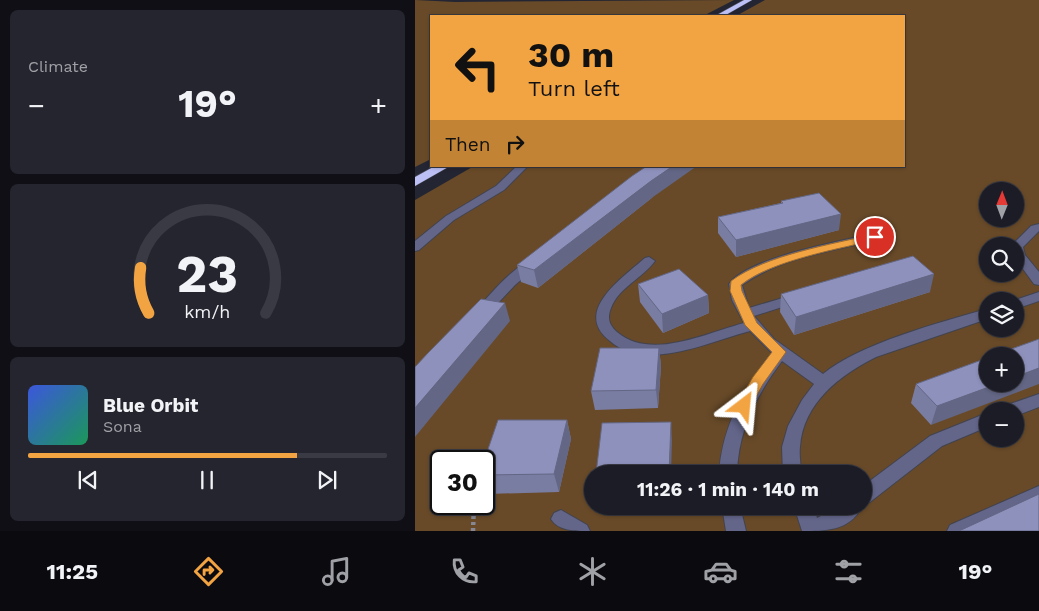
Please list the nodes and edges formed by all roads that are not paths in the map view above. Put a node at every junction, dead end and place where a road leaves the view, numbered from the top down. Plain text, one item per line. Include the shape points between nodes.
1 (749, 0) edge
2 (721, 15) edge
3 (442, 167) edge
4 (522, 167) edge
5 (415, 182) edge
6 (1039, 226) edge
7 (875, 237) dead end
8 (415, 247) edge
9 (540, 258) edge
10 (649, 261) dead end
11 (1039, 281) edge
12 (812, 294) edge
13 (1039, 296) edge
14 (1024, 302) edge
15 (979, 317) edge
16 (749, 319) junction
17 (469, 324) edge
18 (780, 352) junction
19 (825, 383) junction
20 (1039, 400) edge
21 (1024, 406) edge
22 (979, 423) edge
23 (727, 465) edge
24 (792, 465) edge
25 (872, 489) edge
26 (1039, 494) edge
27 (733, 515) edge
28 (806, 515) edge
29 (845, 515) edge
30 (561, 519) dead end
31 (579, 531) edge
32 (736, 531) edge
33 (812, 531) edge
34 (957, 531) edge

1 - 2 highway
3 - 5 highway
4 - 8 street via 500,188 450,218
6 - 11 street via 1017,246 1019,255
7 - 16 street via 749,273 735,284
9 - 17 street via 510,282
10 - 16 street via 611,294 603,309 602,323 611,336 633,349 673,347
12 - 16 street
13 - 14 street
15 - 19 street via 876,352 838,371
16 - 18 street
18 - 19 street
18 - 23 street via 758,380 736,419
19 - 24 street via 804,408 791,445
20 - 21 street
22 - 25 street via 936,441
26 - 34 street
27 - 32 street
28 - 33 street
29 - 33 street
30 - 31 street

